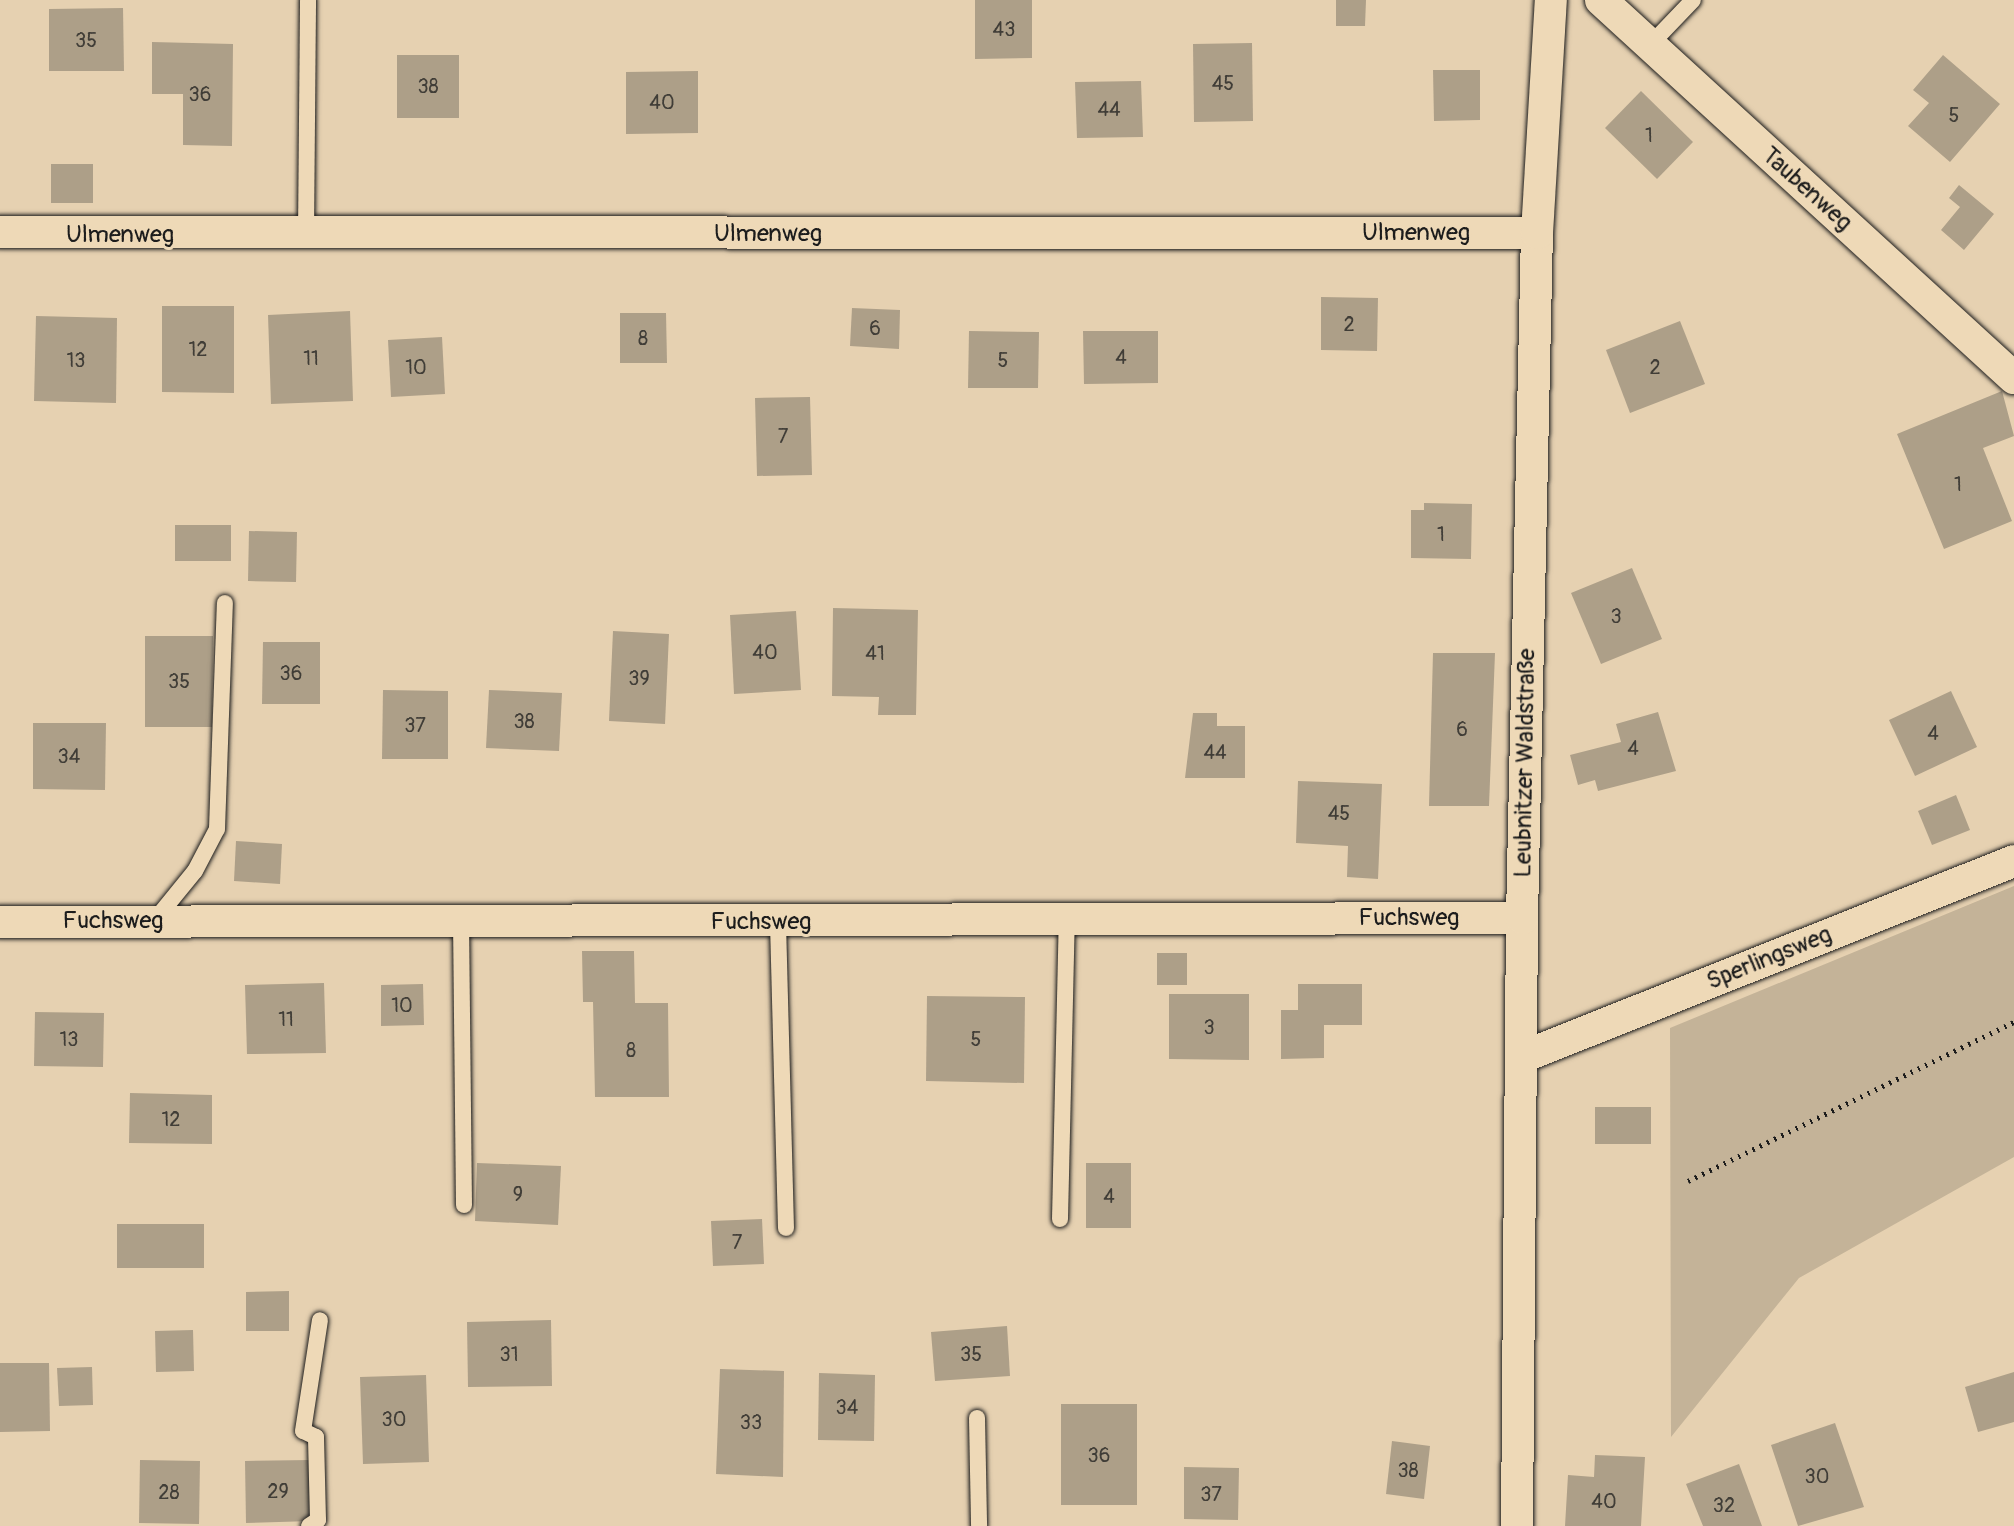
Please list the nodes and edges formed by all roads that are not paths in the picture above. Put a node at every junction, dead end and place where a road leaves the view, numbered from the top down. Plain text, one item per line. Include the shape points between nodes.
1 (308, 0) edge
2 (1551, 0) edge
3 (1601, 0) edge
4 (1693, 0) edge
5 (1650, 45) junction
6 (0, 232) edge
7 (1537, 233) junction
8 (306, 234) junction
9 (2014, 378) edge
10 (225, 603) dead end
11 (2014, 861) edge
12 (1067, 916) junction
13 (1522, 918) junction
14 (461, 919) junction
15 (154, 921) junction
16 (0, 922) edge
17 (778, 923) junction
18 (1525, 1056) junction
19 (464, 1205) dead end
20 (1060, 1219) dead end
21 (786, 1228) dead end
22 (320, 1320) dead end
23 (977, 1418) dead end
24 (309, 1526) edge
25 (979, 1526) edge
26 (1517, 1526) edge

1 - 8 lane
2 - 7 street, Leubnitzer Waldstraße
3 - 5 street, Taubenweg
4 - 5 lane
5 - 9 street, Taubenweg
6 - 8 street, Ulmenweg
7 - 8 street, Ulmenweg
7 - 13 street, Leubnitzer Waldstraße
10 - 15 lane via 217,829 195,871
11 - 18 street, Sperlingsweg
12 - 13 street, Fuchsweg
12 - 17 street, Fuchsweg
12 - 20 lane
13 - 18 street, Leubnitzer Waldstraße
14 - 15 street, Fuchsweg
14 - 17 street, Fuchsweg
14 - 19 lane
15 - 16 street, Fuchsweg
17 - 21 lane
18 - 26 street, Leubnitzer Waldstraße
22 - 24 lane via 303,1431 316,1437 318,1520
23 - 25 lane

